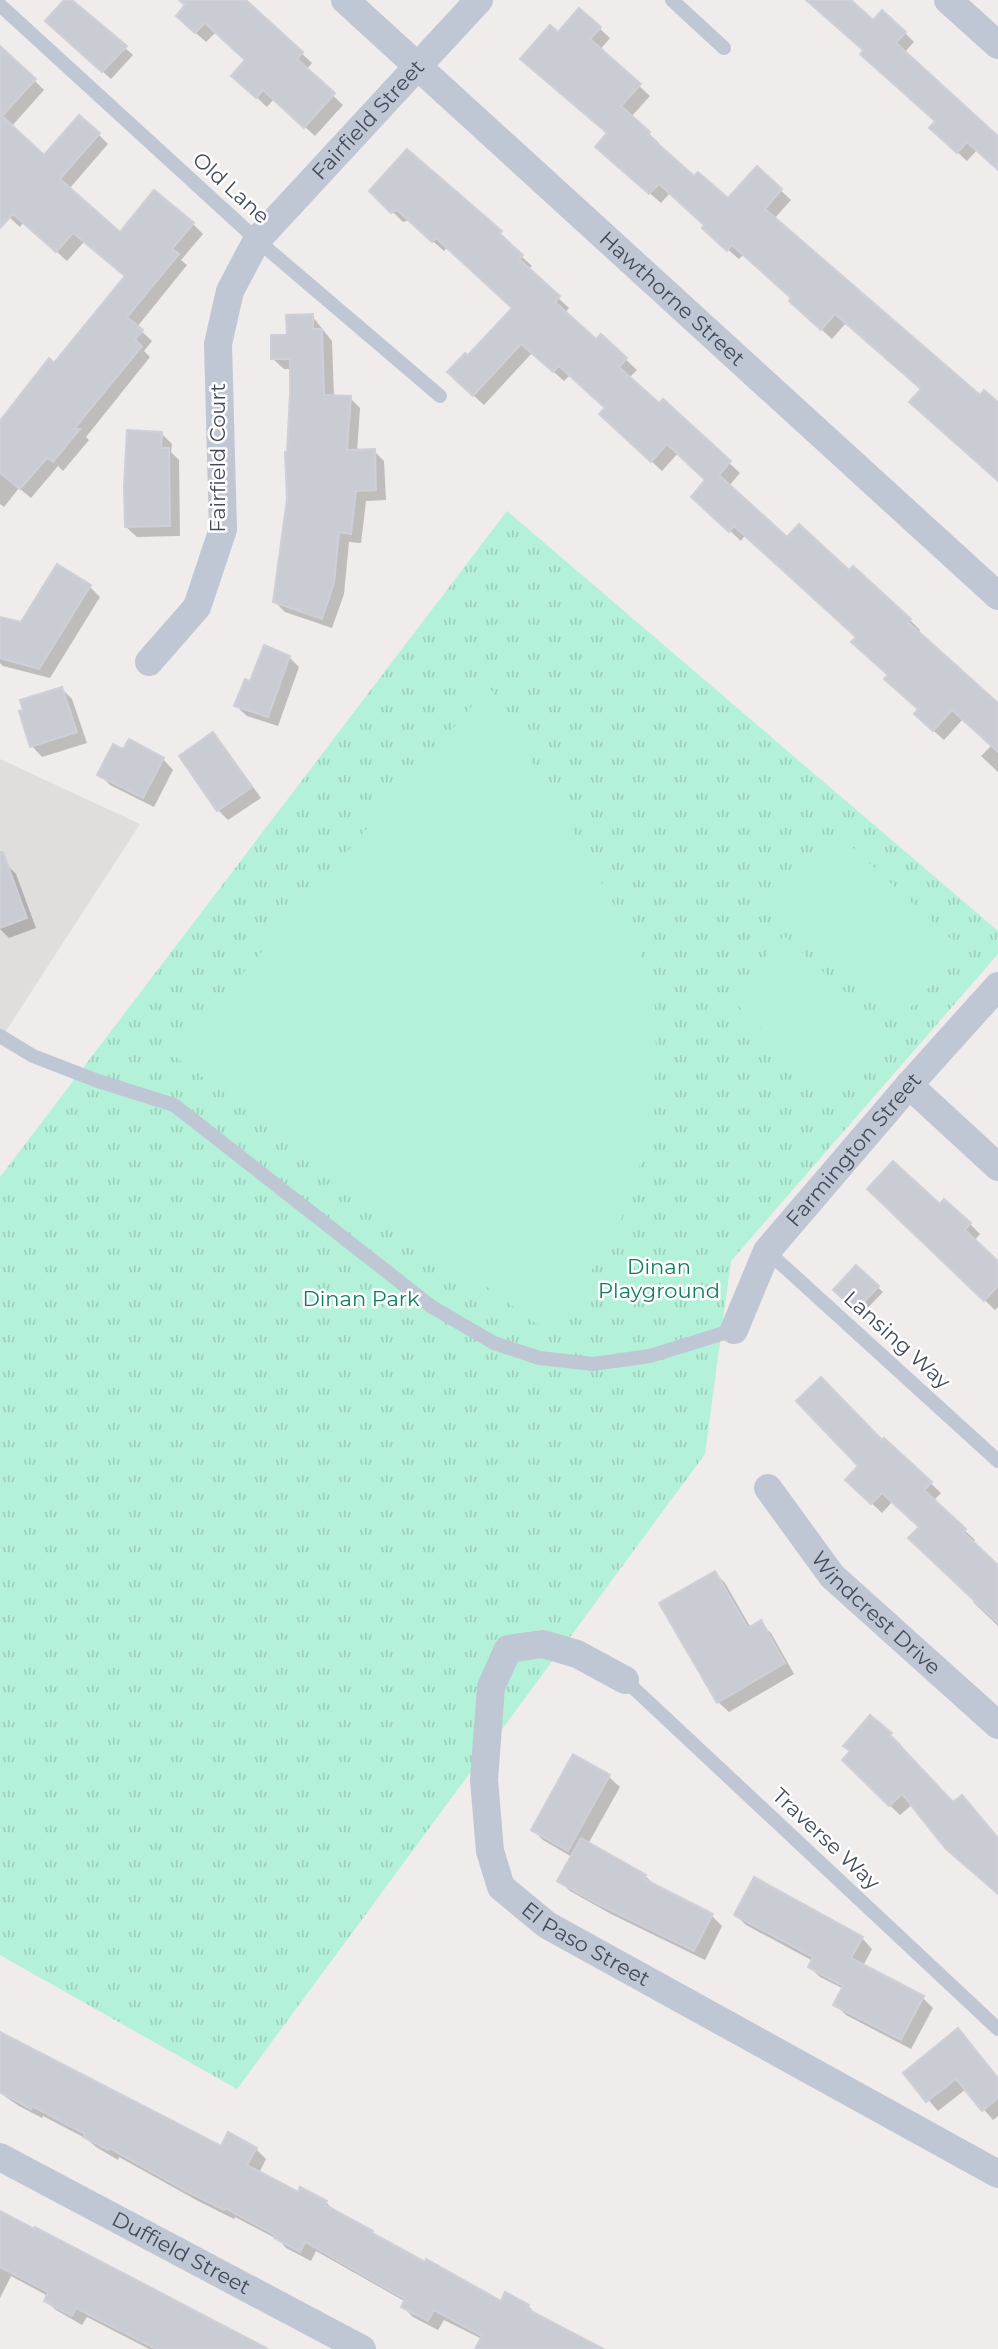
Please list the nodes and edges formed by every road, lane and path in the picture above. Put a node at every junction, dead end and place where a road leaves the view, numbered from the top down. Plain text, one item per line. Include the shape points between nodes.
1 (345, 0) edge
2 (479, 0) edge
3 (672, 0) edge
4 (948, 0) edge
5 (0, 5) edge
6 (998, 45) edge
7 (724, 48) dead end
8 (418, 67) junction
9 (257, 240) junction
10 (440, 396) dead end
11 (998, 596) edge
12 (149, 662) dead end
13 (998, 986) edge
14 (0, 1036) edge
15 (909, 1085) junction
16 (998, 1167) edge
17 (767, 1251) junction
18 (734, 1330) joint
19 (998, 1461) edge
20 (768, 1488) dead end
21 (625, 1680) joint
22 (998, 1725) edge
23 (998, 2029) edge
24 (0, 2157) edge
25 (998, 2174) edge
26 (362, 2349) edge

1 - 8 street, Hawthorne Street
2 - 8 street, Fairfield Street
3 - 7 lane
4 - 6 street
5 - 9 lane, Old Lane
8 - 9 street, Fairfield Street
8 - 11 street, Hawthorne Street
9 - 10 lane, Old Lane
9 - 12 street, Fairfield Court via 230,290 218,344 223,529 197,607
13 - 15 street, Farmington Street
14 - 18 lane via 99,1082 174,1105 432,1307 494,1343 539,1358 593,1364 650,1356
15 - 16 street
15 - 17 street, Farmington Street
17 - 18 street, Farmington Street
17 - 19 lane, Lansing Way
20 - 22 street, Windcrest Drive via 832,1576
21 - 23 lane, Traverse Way
21 - 25 street, El Paso Street via 577,1654 542,1644 508,1649 491,1687 484,1780 490,1851 501,1887 547,1925
24 - 26 street, Duffield Street

